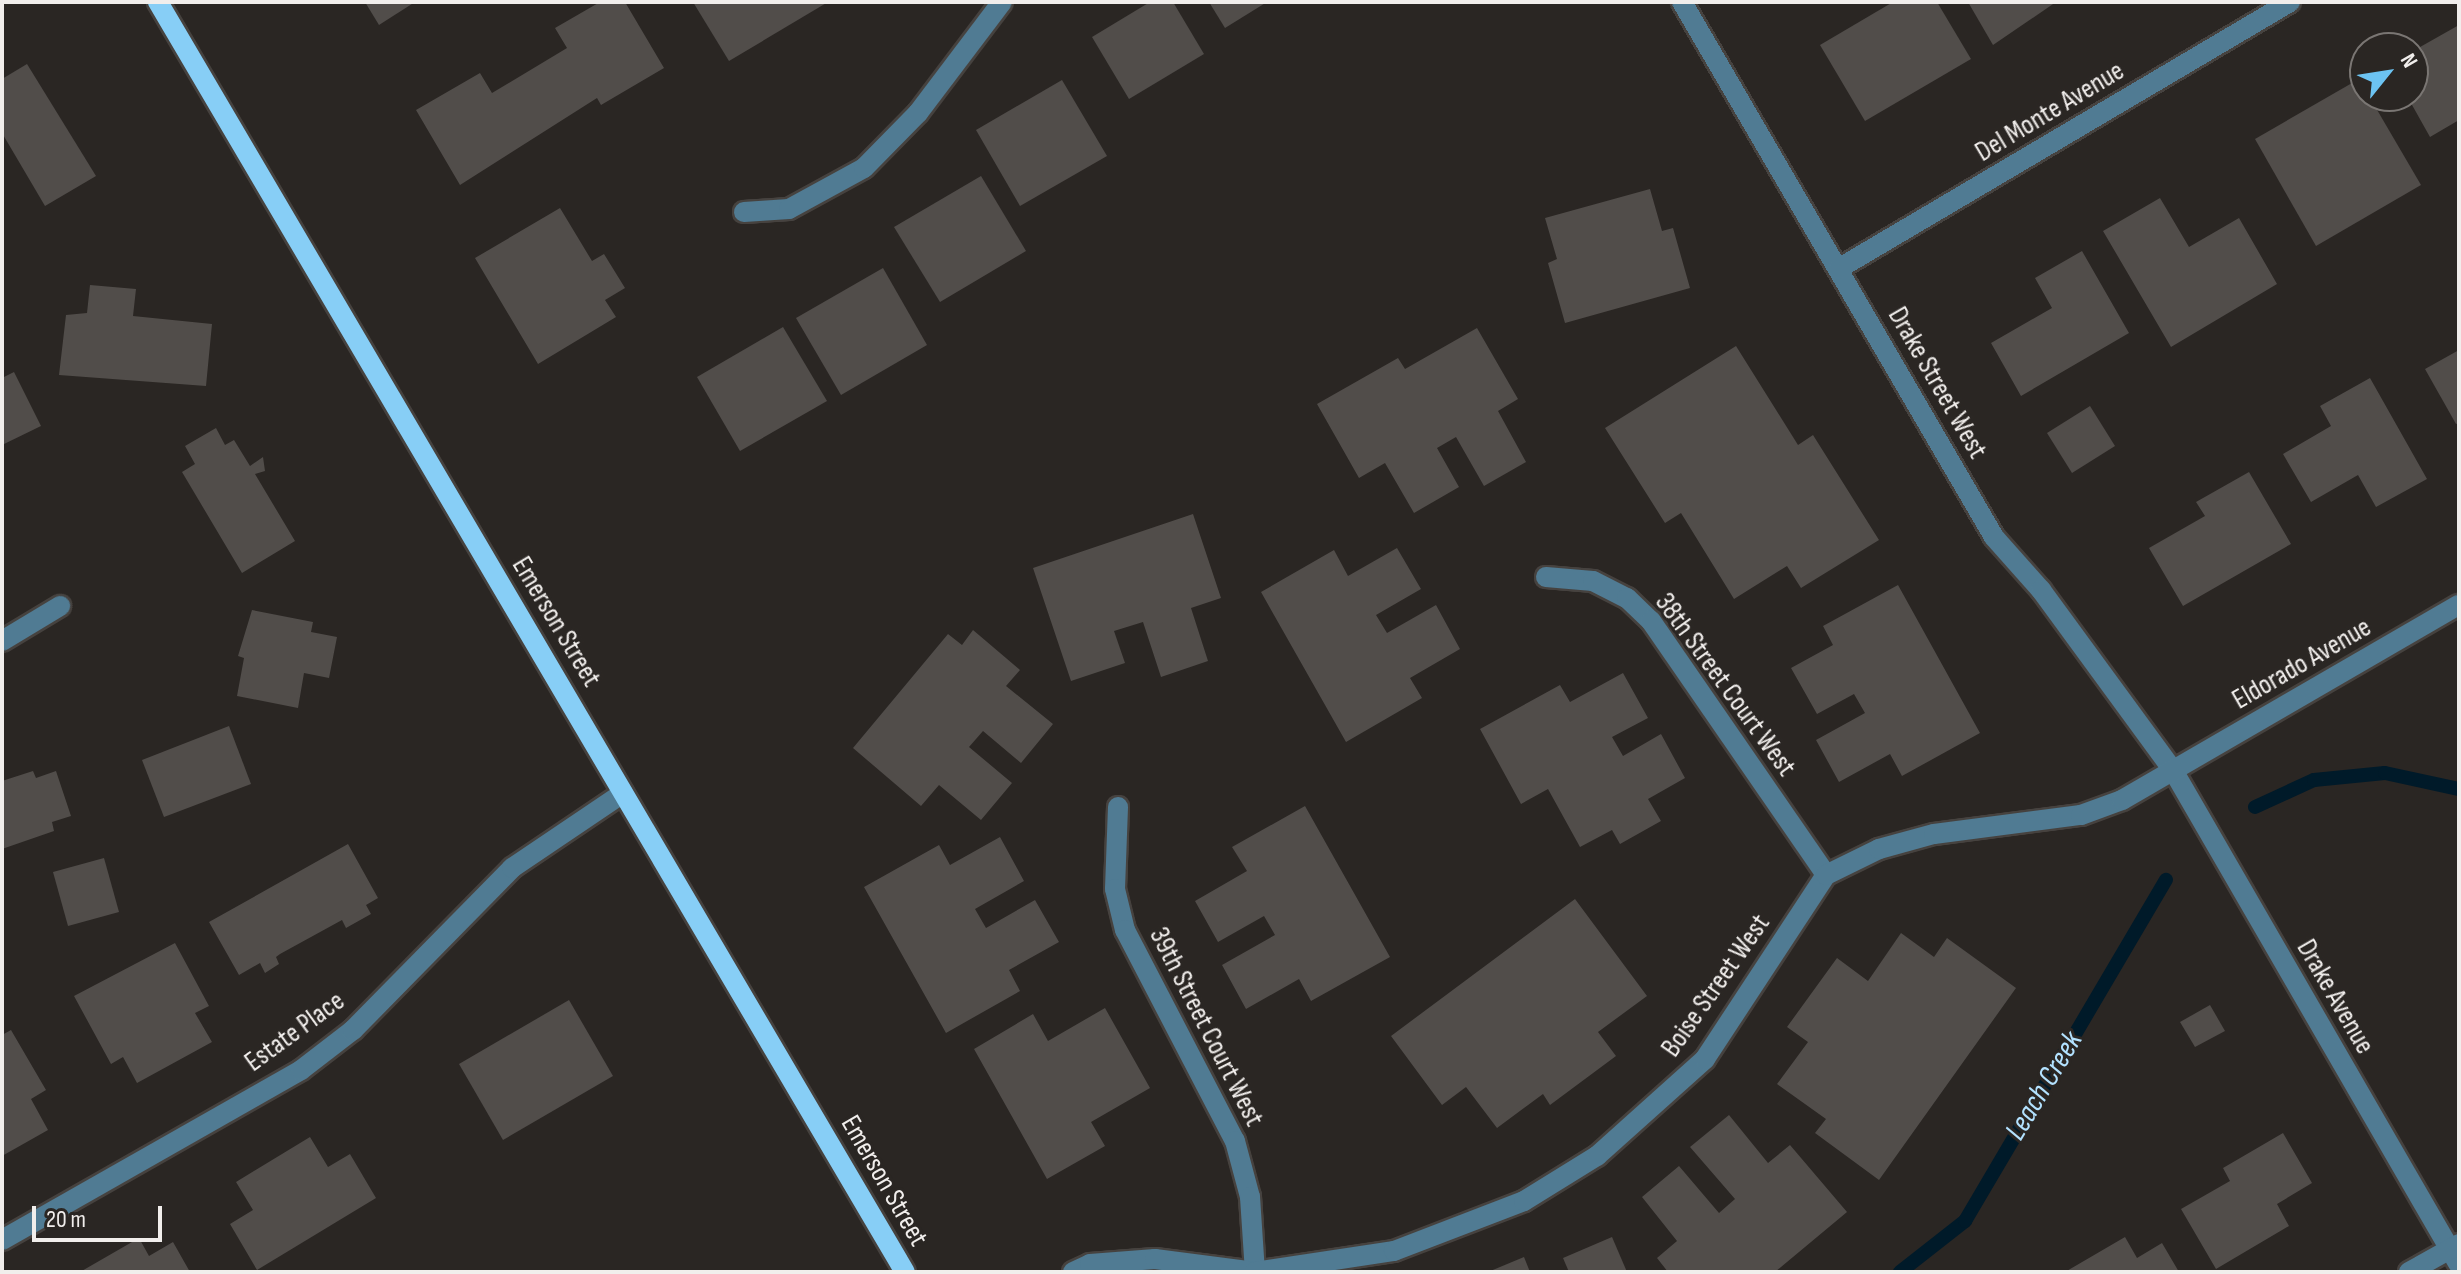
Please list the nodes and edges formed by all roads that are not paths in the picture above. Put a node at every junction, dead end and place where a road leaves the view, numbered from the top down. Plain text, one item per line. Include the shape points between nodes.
1 (158, 2) edge
2 (1002, 2) edge
3 (1682, 2) edge
4 (2290, 2) edge
5 (744, 212) dead end
6 (1838, 269) junction
7 (1546, 577) dead end
8 (2459, 605) edge
9 (60, 606) dead end
10 (2, 641) edge
11 (2174, 772) junction
12 (623, 793) junction
13 (1118, 807) dead end
14 (1826, 875) junction
15 (2, 1240) edge
16 (2455, 1253) edge
17 (905, 1272) edge
18 (1073, 1272) edge
19 (1255, 1272) edge
20 (2409, 1272) edge

1 - 12 main road, Emerson Street
2 - 5 street via 918,113 864,168 789,209
3 - 6 street, Drake Street West
4 - 6 street, Del Monte Avenue
6 - 11 street, Drake Street West via 1994,537 2061,615
7 - 14 street, 38th Street Court West via 1593,581 1627,598 1651,621
8 - 11 street, Eldorado Avenue
9 - 10 street
11 - 14 street via 2081,815 1934,834 1879,849
11 - 16 street, Drake Avenue
12 - 15 street, Estate Place via 512,868 353,1030 301,1070
12 - 17 main road, Emerson Street
13 - 19 street, 39th Street Court West via 1115,889 1125,930 1235,1141 1250,1197
14 - 19 street, Boise Street West via 1705,1059 1666,1100 1597,1156 1524,1201 1394,1251
16 - 20 street
18 - 19 street, Boise Street West via 1090,1264 1155,1259

